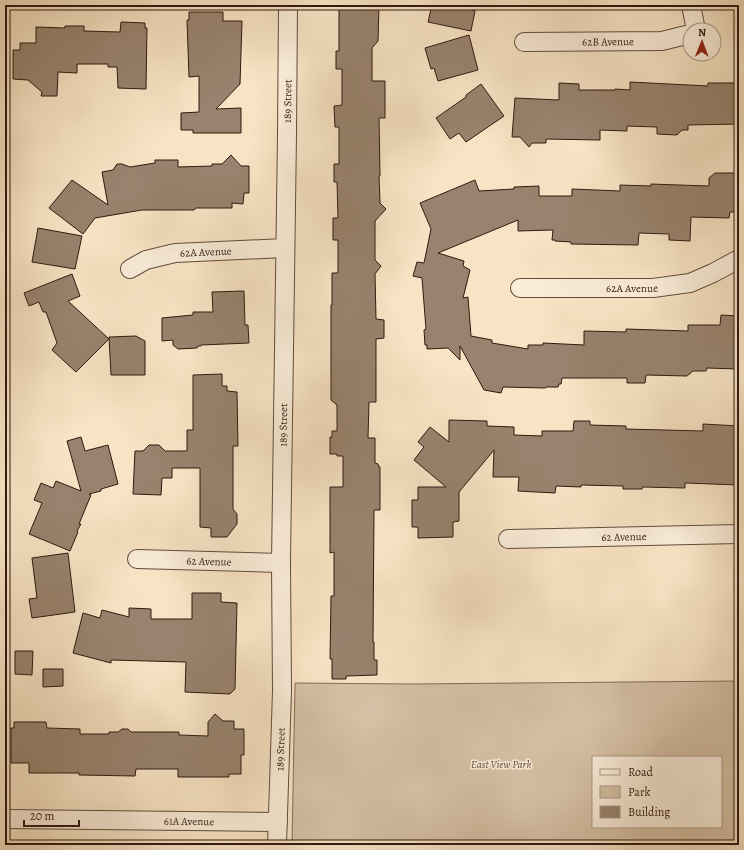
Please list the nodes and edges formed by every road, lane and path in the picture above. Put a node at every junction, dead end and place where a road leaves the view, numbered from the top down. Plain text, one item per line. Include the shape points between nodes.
1 (288, 5) edge
2 (691, 5) edge
3 (694, 22) edge
4 (682, 36) edge
5 (524, 42) dead end
6 (285, 248) junction
7 (739, 259) edge
8 (130, 269) dead end
9 (520, 288) dead end
10 (739, 534) edge
11 (508, 539) dead end
12 (138, 559) dead end
13 (281, 563) junction
14 (5, 819) edge
15 (278, 822) junction
16 (277, 845) edge

1 - 6 street, 189 Street
2 - 3 street
4 - 5 street, 62B Avenue via 662,41
6 - 8 street, 62A Avenue via 175,253 146,260
6 - 13 street, 189 Street
7 - 9 street, 62A Avenue via 690,283 653,288
10 - 11 street, 62 Avenue
12 - 13 street, 62 Avenue
13 - 15 street, 189 Street via 282,691
14 - 15 street, 61A Avenue
15 - 16 street, 189 Street

